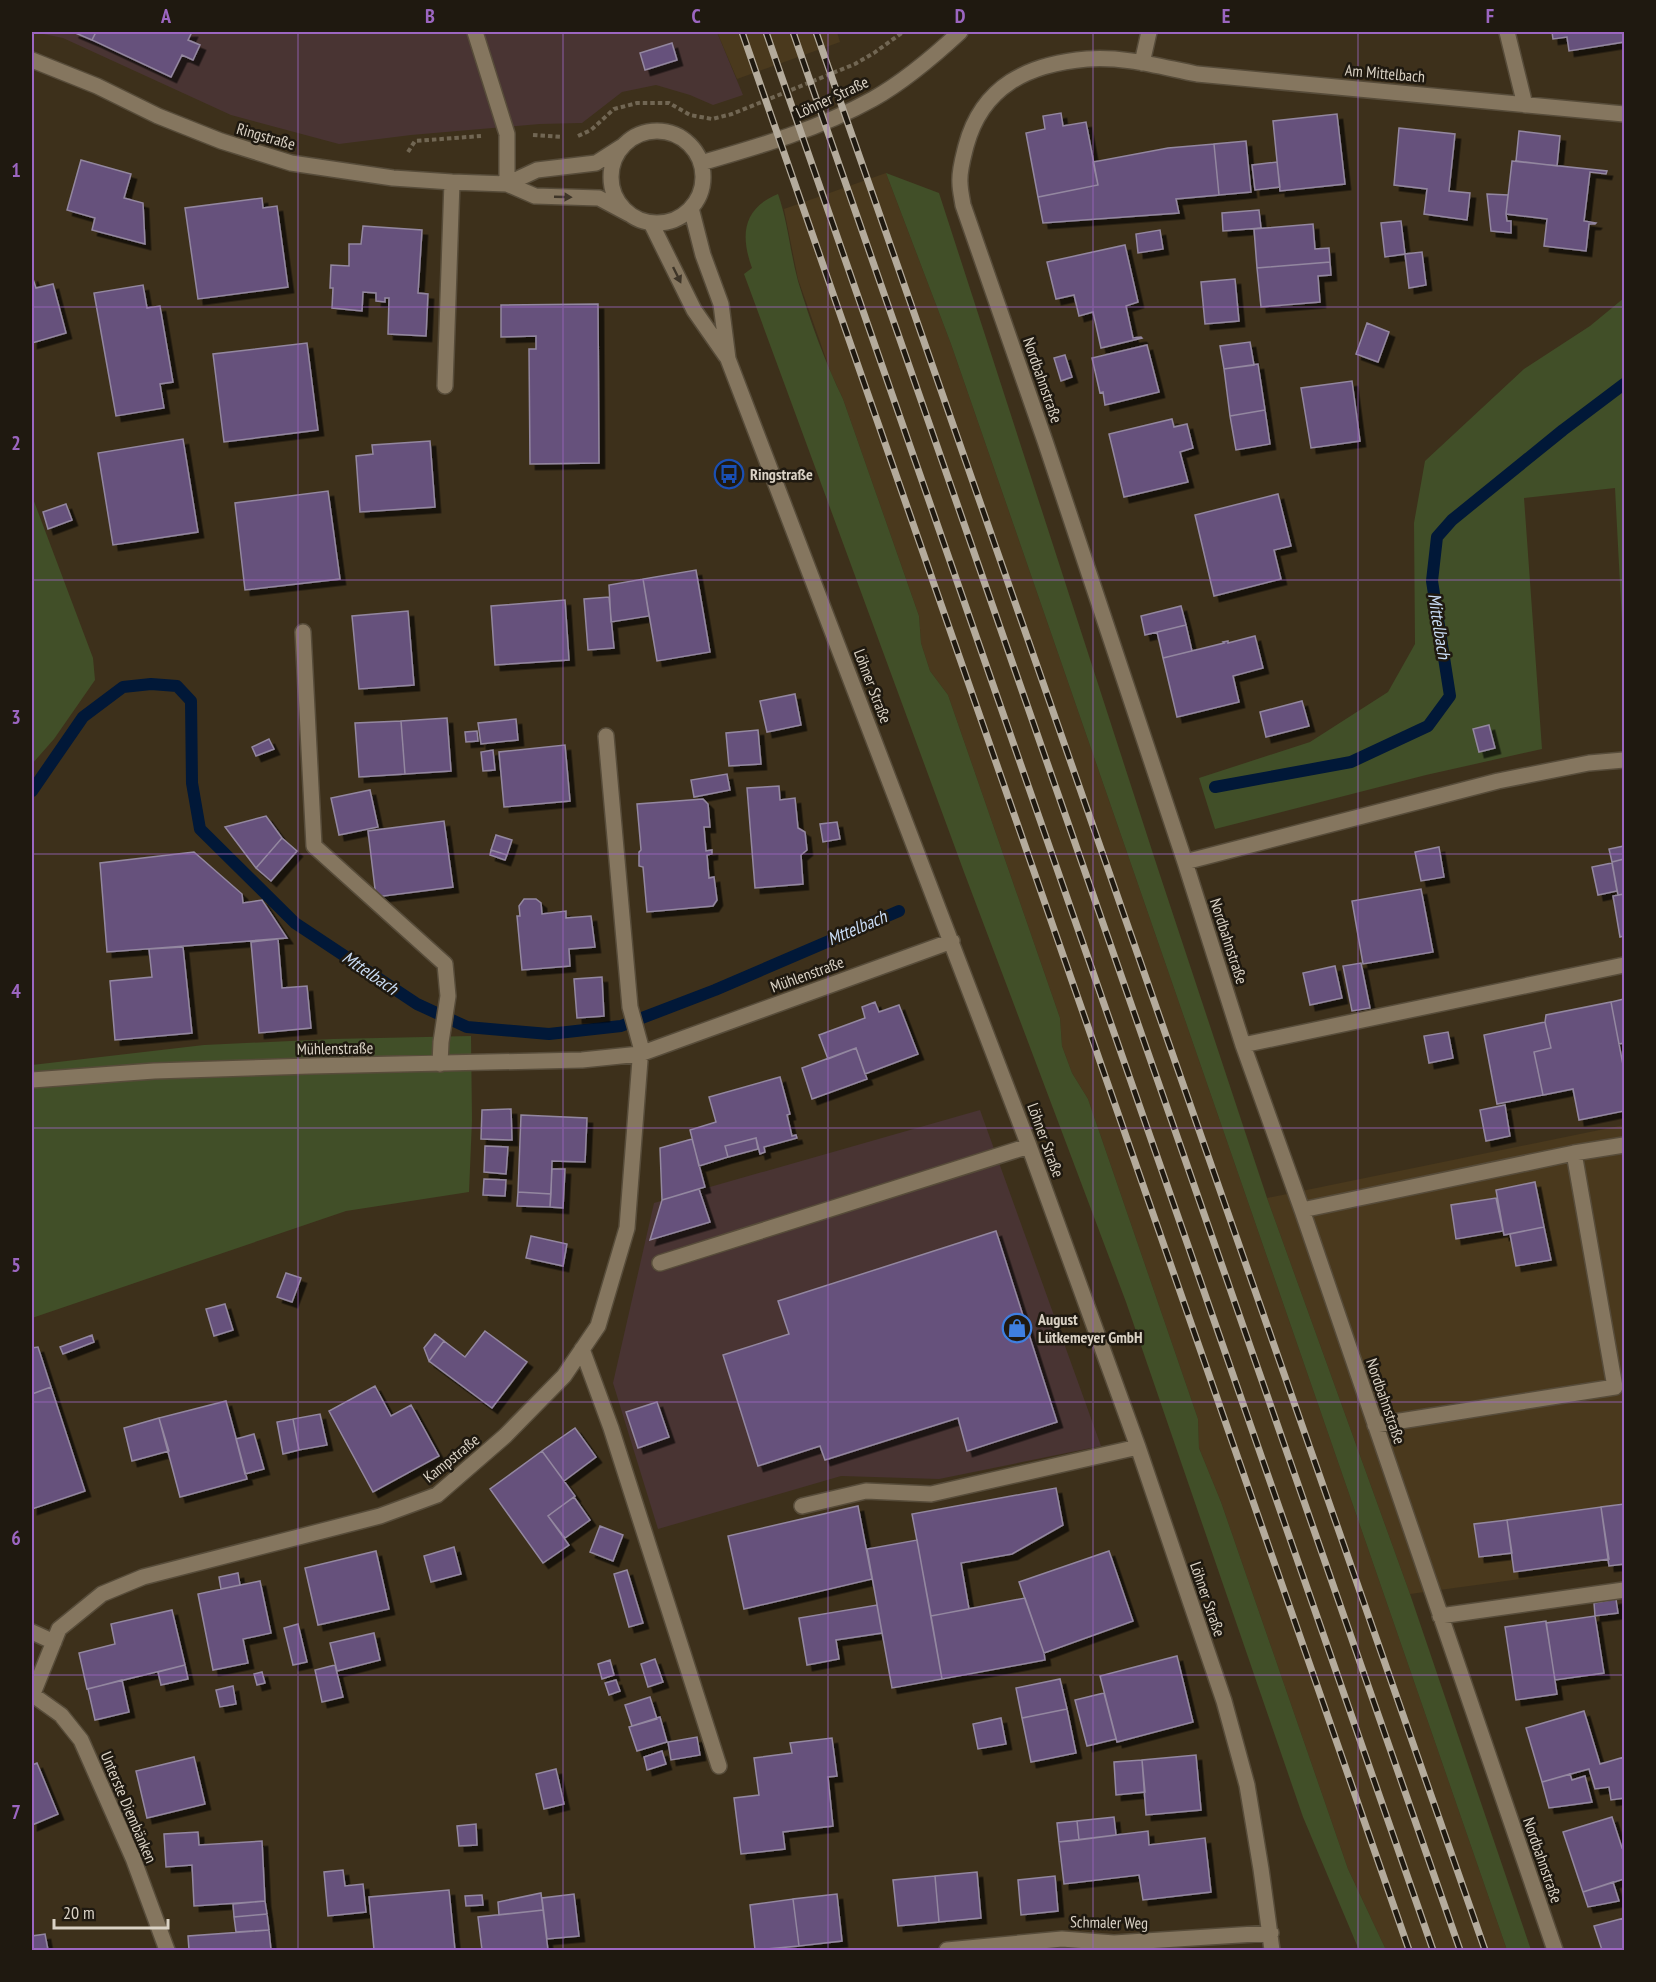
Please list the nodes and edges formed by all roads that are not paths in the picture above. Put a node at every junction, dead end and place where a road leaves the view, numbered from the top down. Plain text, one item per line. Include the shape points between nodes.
1 (475, 32) edge
2 (960, 32) edge
3 (1149, 32) edge
4 (1507, 32) edge
5 (32, 60) edge
6 (1143, 63) junction
7 (1525, 105) junction
8 (1624, 114) edge
9 (625, 144) junction
10 (701, 163) junction
11 (452, 182) junction
12 (507, 184) junction
13 (691, 208) junction
14 (629, 214) junction
15 (651, 223) junction
16 (728, 359) junction
17 (445, 386) dead end
18 (303, 632) dead end
19 (606, 736) dead end
20 (1624, 760) edge
21 (1185, 862) junction
22 (952, 941) junction
23 (1624, 965) edge
24 (1243, 1045) junction
25 (640, 1051) junction
26 (440, 1064) junction
27 (32, 1080) edge
28 (1624, 1145) edge
29 (1029, 1146) junction
30 (1574, 1153) junction
31 (1302, 1210) junction
32 (660, 1263) dead end
33 (582, 1349) junction
34 (1375, 1425) junction
35 (1138, 1447) junction
36 (802, 1506) dead end
37 (1624, 1590) edge
38 (1440, 1616) junction
39 (32, 1632) edge
40 (54, 1642) junction
41 (32, 1696) edge
42 (719, 1766) dead end
43 (1270, 1933) junction
44 (167, 1950) edge
45 (947, 1950) edge
46 (1272, 1950) edge
47 (1555, 1950) edge

1 - 12 street via 507,134
2 - 10 street, Löhner Straße via 908,76 865,103 772,143
3 - 6 street
4 - 7 street
5 - 11 street, Ringstraße via 220,141 291,163
6 - 7 street, Am Mittelbach via 1197,74
6 - 21 street, Nordbahnstraße via 1088,59 1041,67 1015,78 981,110 970,132 960,182 963,205
7 - 8 street, Am Mittelbach
9 - 10 street via 638,135 668,132 694,149
9 - 12 street, Ringstraße via 596,163 537,170
9 - 14 street via 616,157 612,180 619,203
10 - 13 street via 703,181
11 - 12 street, Ringstraße
11 - 17 street
12 -> 14 street, Ringstraße via 535,196 599,198
13 - 15 street via 680,218
13 - 16 street, Löhner Straße via 720,304
14 - 15 street
15 -> 16 street, Löhner Straße via 694,310
16 - 22 street, Löhner Straße
18 - 26 street via 314,846 445,964 448,996
19 - 25 street via 630,1007
20 - 21 street via 1498,781
21 - 24 street, Nordbahnstraße
22 - 25 street, Mühlenstraße
22 - 29 street, Löhner Straße
23 - 24 street
24 - 31 street, Nordbahnstraße
25 - 26 street, Mühlenstraße via 582,1060
25 - 33 street, Kampstraße via 627,1228 598,1326
26 - 27 street, Mühlenstraße via 176,1070
28 - 30 street
29 - 32 street
29 - 35 street, Löhner Straße
30 - 31 street
30 - 34 street via 1615,1387
31 - 34 street, Nordbahnstraße
33 - 40 street, Kampstraße via 564,1376 505,1436 437,1495 380,1516 143,1577 102,1594 59,1629
33 - 42 street
34 - 38 street, Nordbahnstraße
35 - 36 street via 931,1494 866,1491
35 - 43 street, Löhner Straße via 1224,1701 1247,1785
37 - 38 street
38 - 47 street, Nordbahnstraße
39 - 40 street
40 - 41 street, Kampstraße
41 - 44 street, Unterste Diembänken via 61,1715 81,1740 133,1858
43 - 45 street, Schmaler Weg via 1114,1942 1062,1939
43 - 46 street, Löhner Straße

